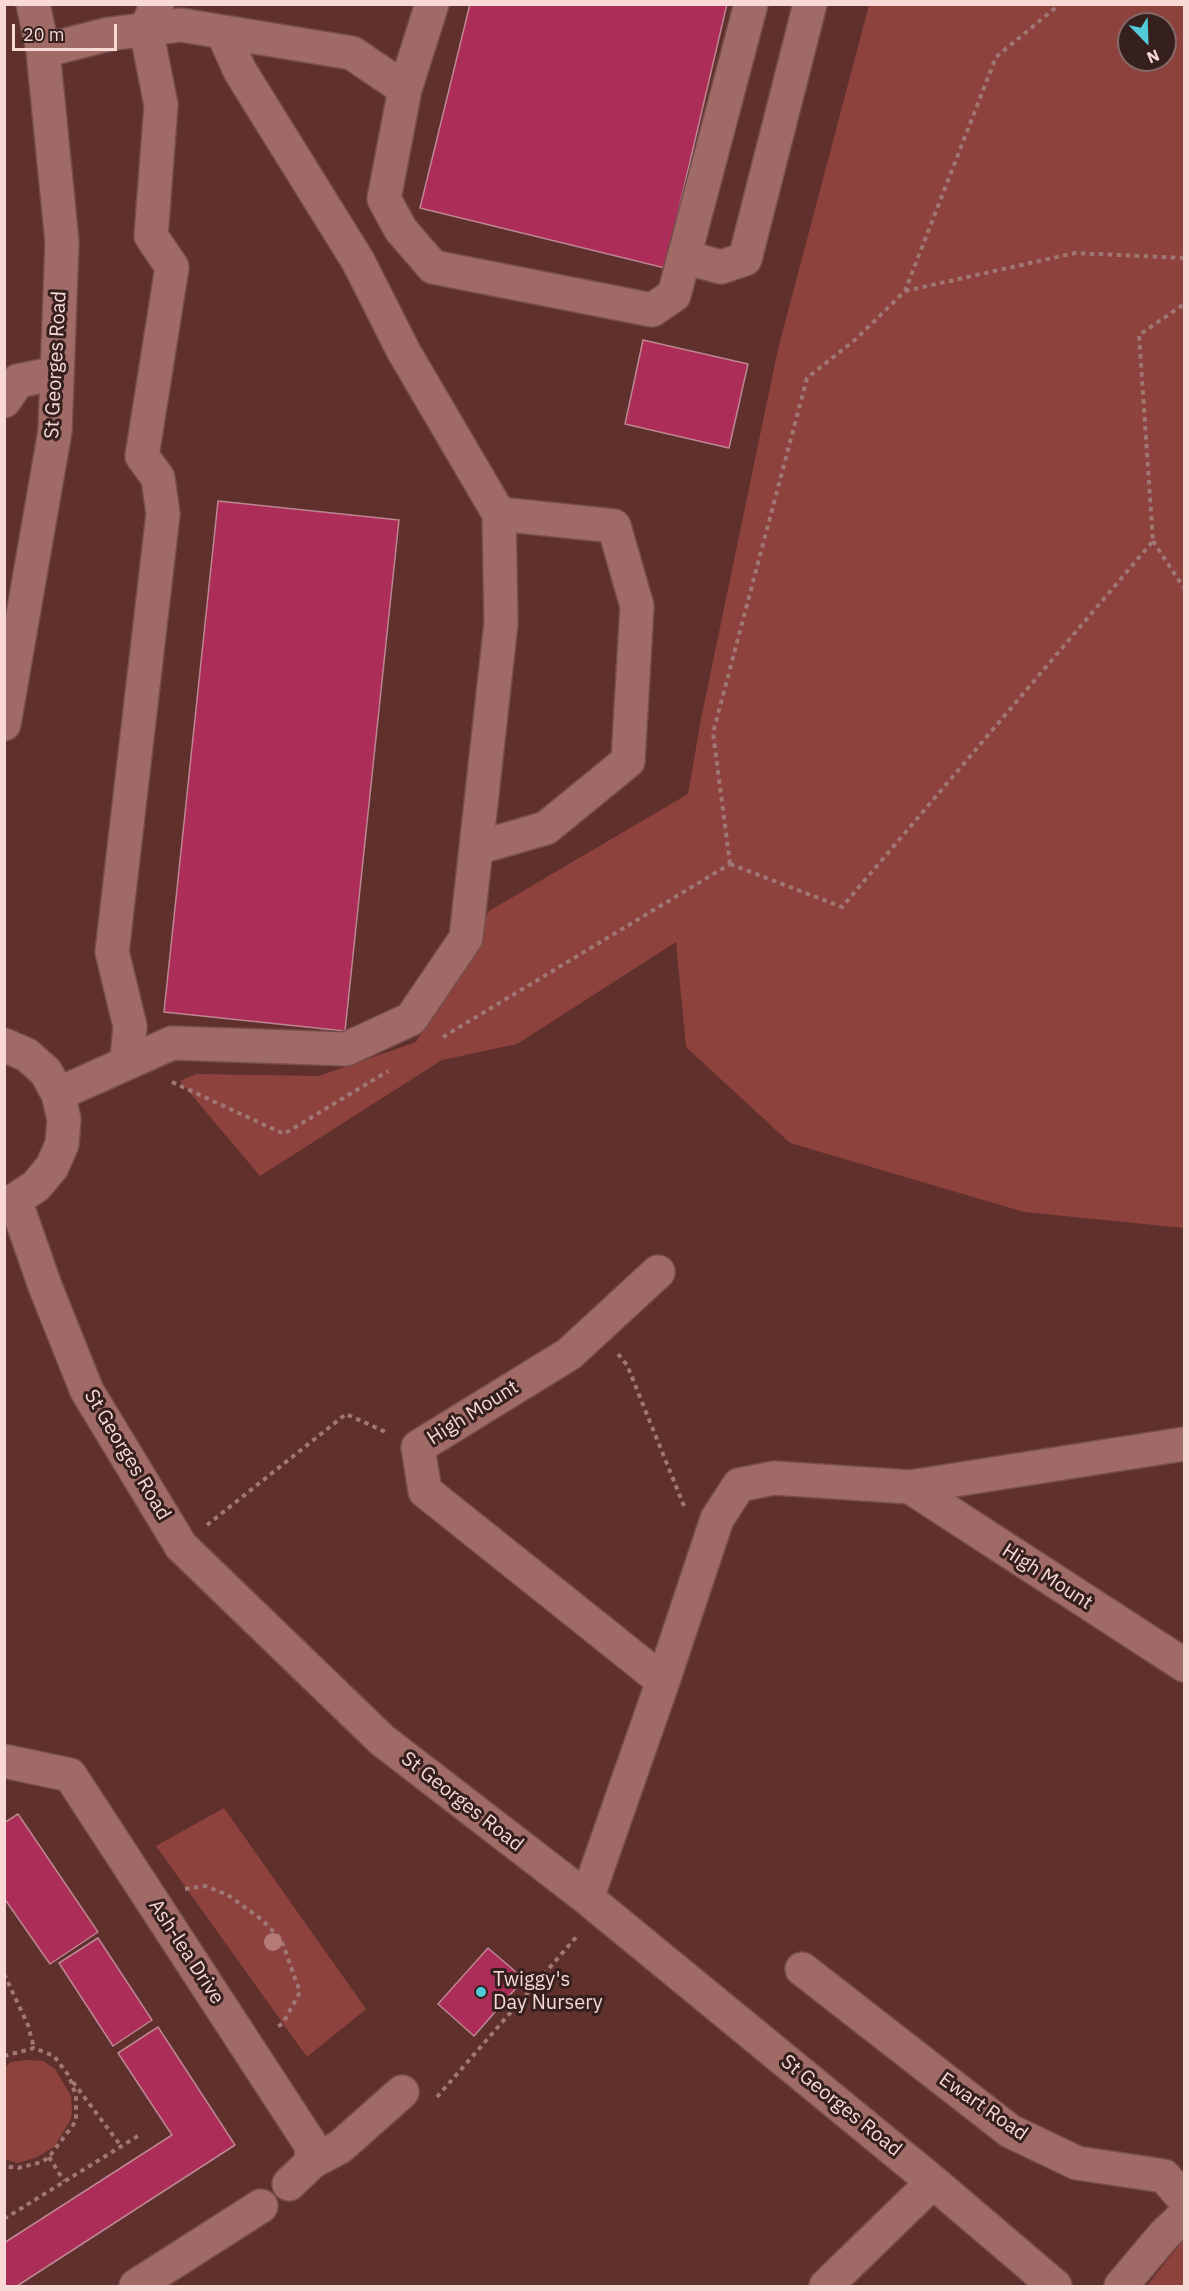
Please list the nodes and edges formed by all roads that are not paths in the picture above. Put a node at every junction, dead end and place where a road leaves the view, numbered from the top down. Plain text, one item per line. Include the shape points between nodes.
1 (33, 4) edge
2 (432, 4) edge
3 (751, 4) edge
4 (810, 4) edge
5 (152, 17) edge
6 (223, 33) junction
7 (43, 51) junction
8 (405, 88) junction
9 (684, 257) junction
10 (57, 373) junction
11 (4, 401) edge
12 (499, 514) junction
13 (4, 724) edge
14 (477, 848) junction
15 (4, 1045) edge
16 (127, 1061) junction
17 (58, 1094) junction
18 (10, 1201) edge
19 (658, 1272) dead end
20 (1185, 1444) edge
21 (910, 1486) junction
22 (1185, 1665) edge
23 (663, 1681) junction
24 (4, 1761) edge
25 (593, 1903) junction
26 (802, 1969) dead end
27 (402, 2092) road end
28 (933, 2182) junction
29 (1185, 2199) edge
30 (261, 2205) dead end
31 (1185, 2216) edge
32 (136, 2286) edge
33 (826, 2286) edge
34 (1055, 2286) edge
35 (1121, 2286) edge

1 - 7 street, St Georges Road
2 - 8 street
3 - 9 street
4 - 9 street via 745,259 721,267
5 - 6 street
5 - 7 street via 109,34
5 - 16 street via 161,105 151,236 172,267 142,456 158,478 163,514 112,952 130,1026
6 - 8 street via 352,53
6 - 12 street via 240,71 358,261 404,352
7 - 10 street, St Georges Road via 62,242
8 - 9 street via 384,200 401,230 433,267 652,310 674,295
10 - 11 street via 18,381
10 - 13 street, St Georges Road via 55,431
12 - 14 street via 501,623
12 - 14 street via 614,526 637,606 628,761 546,828
14 - 16 street via 466,938 411,1019 345,1049 172,1043
15 - 17 street via 40,1066
16 - 17 street
17 - 18 street via 64,1119 62,1144 52,1167 42,1180
18 - 25 street, St Georges Road via 87,1391 181,1546 382,1740
19 - 23 street, High Mount via 569,1354 418,1447 425,1491
20 - 21 street, High Mount
21 - 22 street, High Mount
21 - 23 street, High Mount via 774,1478 739,1485 717,1519
23 - 25 street, High Mount
24 - 27 street, Ash-lea Drive via 70,1775 311,2145 300,2173 340,2147
25 - 28 street, St Georges Road
26 - 29 street, Ewart Road via 1010,2131 1077,2163 1164,2176
28 - 33 street
28 - 34 street, St Georges Road
30 - 32 street
31 - 35 street

